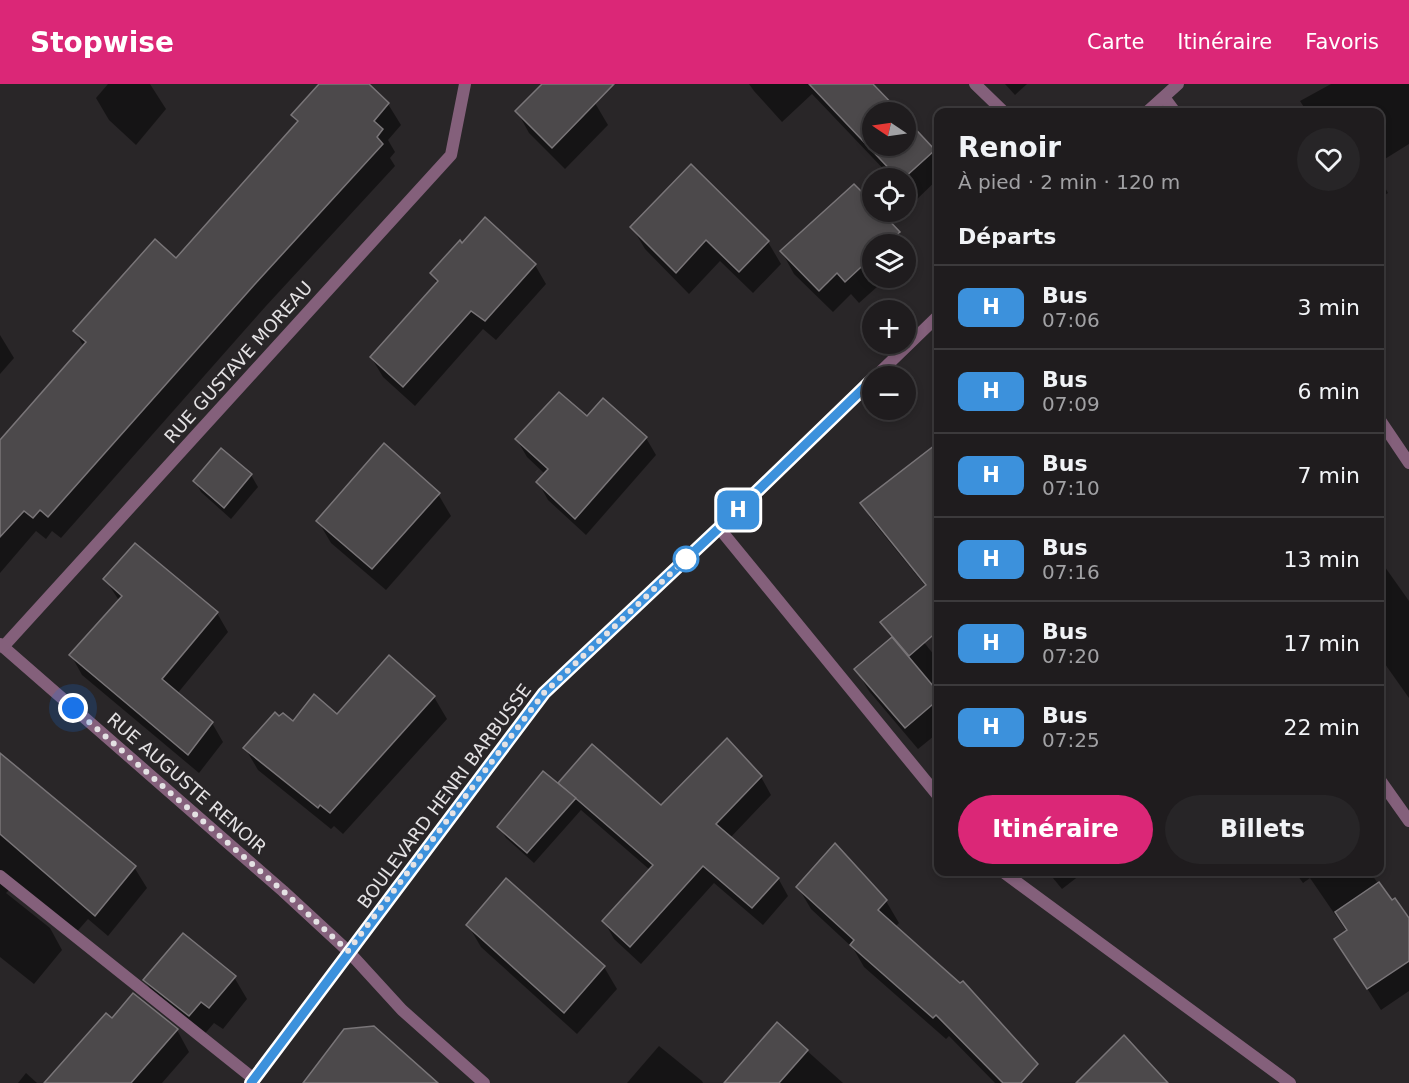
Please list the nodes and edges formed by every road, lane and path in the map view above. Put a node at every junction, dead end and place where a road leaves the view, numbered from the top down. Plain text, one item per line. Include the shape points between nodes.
1 (465, 84) edge
2 (975, 84) edge
3 (1178, 84) edge
4 (1164, 97) junction
5 (1000, 108) edge
6 (1152, 108) edge
7 (1172, 108) edge
8 (934, 320) edge
9 (886, 366) edge
10 (862, 390) edge
11 (1384, 426) edge
12 (1409, 463) edge
13 (719, 528) junction
14 (2, 645) edge
15 (1384, 786) edge
16 (934, 791) edge
17 (1409, 821) edge
18 (0, 876) edge
19 (1008, 876) edge
20 (348, 951) junction
21 (252, 1081) edge
22 (484, 1083) edge
23 (1290, 1083) edge

1 - 14 street, RUE GUSTAVE MOREAU via 451,156
2 - 5 street
3 - 4 street
4 - 6 street
4 - 7 street
8 - 9 street, BOULEVARD HENRI BARBUSSE
10 - 13 street, BOULEVARD HENRI BARBUSSE
11 - 12 street
13 - 16 street
13 - 20 street, BOULEVARD HENRI BARBUSSE via 544,693
14 - 20 street, RUE AUGUSTE RENOIR
15 - 17 street
18 - 21 street
19 - 23 street
20 - 21 street, BOULEVARD HENRI BARBUSSE
20 - 22 street, RUE AUGUSTE RENOIR via 402,1010

